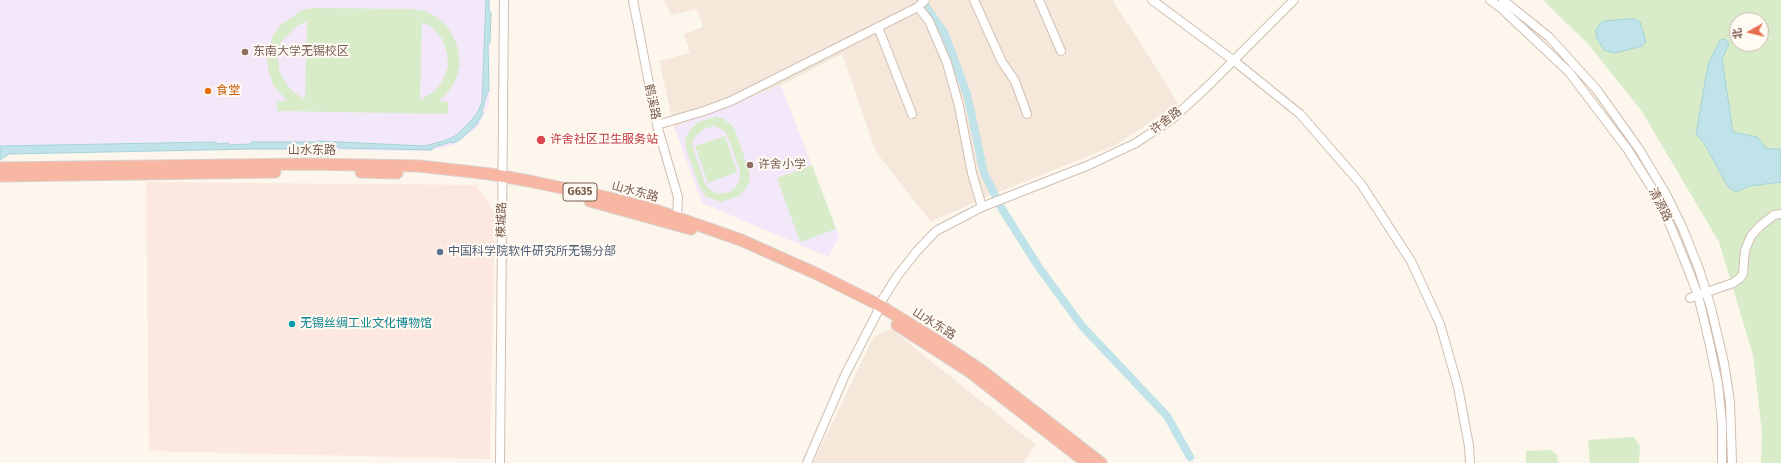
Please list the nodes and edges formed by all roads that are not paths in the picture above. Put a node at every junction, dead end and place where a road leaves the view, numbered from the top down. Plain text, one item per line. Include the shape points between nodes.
1 (504, 0) edge
2 (633, 0) edge
3 (925, 0) edge
4 (974, 0) edge
5 (1039, 0) edge
6 (1152, 0) edge
7 (1294, 0) edge
8 (1490, 0) edge
9 (1503, 0) edge
10 (918, 7) junction
11 (878, 27) junction
12 (1061, 51) dead end
13 (1233, 60) junction
14 (912, 114) dead end
15 (1027, 114) dead end
16 (657, 125) junction
17 (0, 168) edge
18 (0, 176) edge
19 (503, 180) junction
20 (984, 206) junction
21 (1781, 214) edge
22 (675, 221) junction
23 (1706, 292) junction
24 (1694, 297) junction
25 (878, 309) junction
26 (500, 463) edge
27 (807, 463) edge
28 (1087, 463) edge
29 (1100, 463) edge
30 (1470, 463) edge
31 (1722, 463) edge
32 (1732, 463) edge

1 - 19 street, 楝城路
2 - 16 street, 鹤溪路
3 - 10 street
4 - 15 street via 1002,62 1015,81
5 - 12 street
6 - 13 street
7 - 13 street, 许舍路
8 - 24 street, 清源路 via 1569,72 1628,150 1655,193 1671,227
9 - 23 street, 清源路 via 1554,42 1597,90 1621,123 1666,194 1683,229
10 - 11 street
10 - 20 street via 929,21 947,63 959,106 972,173
11 - 14 street
11 - 16 street via 730,101
13 - 20 street, 许舍路 via 1172,118 1136,143 1089,165
13 - 30 street via 1300,114 1361,184 1411,261 1440,324 1458,386
16 - 22 street, 鹤溪路 via 678,196
17 - 19 highway, 山水东路 / G635 via 376,164 451,169
18 - 19 highway, 山水东路 / G635 via 363,172
19 - 22 highway, 山水东路 / G635
19 - 26 street, 楝城路
20 - 25 street, 许舍路 via 936,231 898,275
21 - 23 street via 1774,215 1751,236 1745,250 1743,274 1740,278
22 - 25 highway, 山水东路 / G635 via 775,262
23 - 24 street
23 - 32 street, 清源路 via 1726,370
24 - 31 street, 清源路 via 1718,384
25 - 27 street, 许舍路 via 845,375
25 - 28 highway, 山水东路 / G635 via 970,372
25 - 29 highway, 山水东路 / G635 via 939,342 981,370

